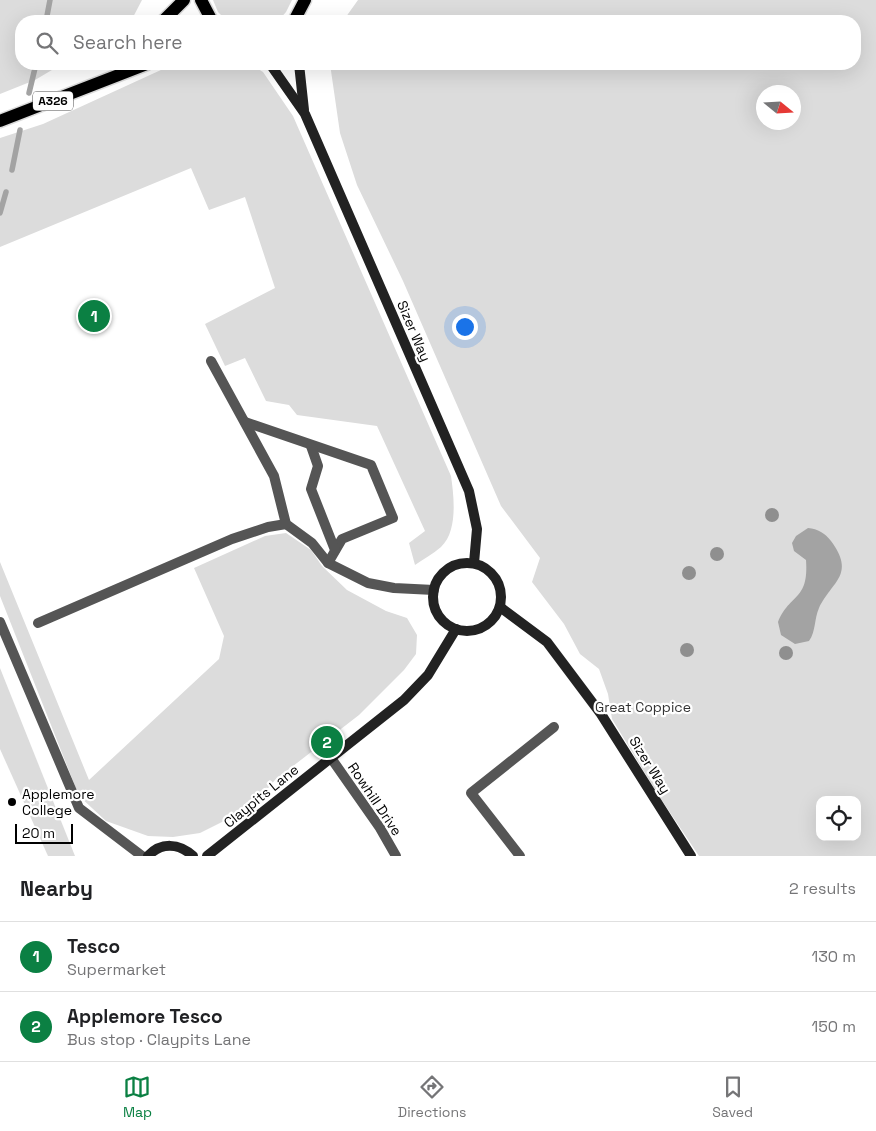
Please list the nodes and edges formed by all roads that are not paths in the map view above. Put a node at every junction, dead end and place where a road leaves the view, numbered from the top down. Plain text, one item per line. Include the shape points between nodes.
1 (184, 0) edge
2 (201, 0) edge
3 (305, 0) edge
4 (169, 15) edge
5 (209, 15) edge
6 (298, 15) edge
7 (114, 70) edge
8 (130, 70) edge
9 (274, 70) edge
10 (300, 70) edge
11 (105, 79) junction
12 (305, 114) junction
13 (0, 121) edge
14 (211, 361) dead end
15 (245, 422) junction
16 (311, 446) junction
17 (286, 524) junction
18 (335, 550) junction
19 (328, 564) junction
20 (474, 564) junction
21 (434, 590) junction
22 (500, 607) junction
23 (0, 622) edge
24 (38, 623) dead end
25 (456, 629) junction
26 (554, 727) dead end
27 (331, 758) junction
28 (142, 856) edge
29 (148, 856) edge
30 (193, 856) edge
31 (207, 856) edge
32 (396, 856) edge
33 (520, 856) edge
34 (691, 856) edge

1 - 4 main road
2 - 5 main road
3 - 6 main road
7 - 11 main road, A326
8 - 11 main road, A326
9 - 12 street, Sizer Way
10 - 12 street, Sizer Way
11 - 13 main road, A326
12 - 20 street, Sizer Way via 469,491 477,529
14 - 15 street
15 - 16 street
15 - 17 street via 274,476
16 - 18 street via 318,466 311,489
16 - 18 street via 371,465 393,518 342,540
17 - 19 street via 312,544
17 - 24 street via 232,540
18 - 19 street
19 - 21 street via 368,583
20 - 21 street via 453,566 438,580
20 - 22 street via 493,575 499,585
21 - 25 street via 440,618
22 - 25 street via 491,621 478,629
22 - 34 street, Sizer Way via 547,642 601,714
23 - 28 street via 79,808
25 - 27 street, Claypits Lane via 428,675 404,700
26 - 33 street via 471,793
27 - 31 street, Claypits Lane
27 - 32 street, Rowhill Drive
29 - 30 street via 159,847 168,845 185,849

